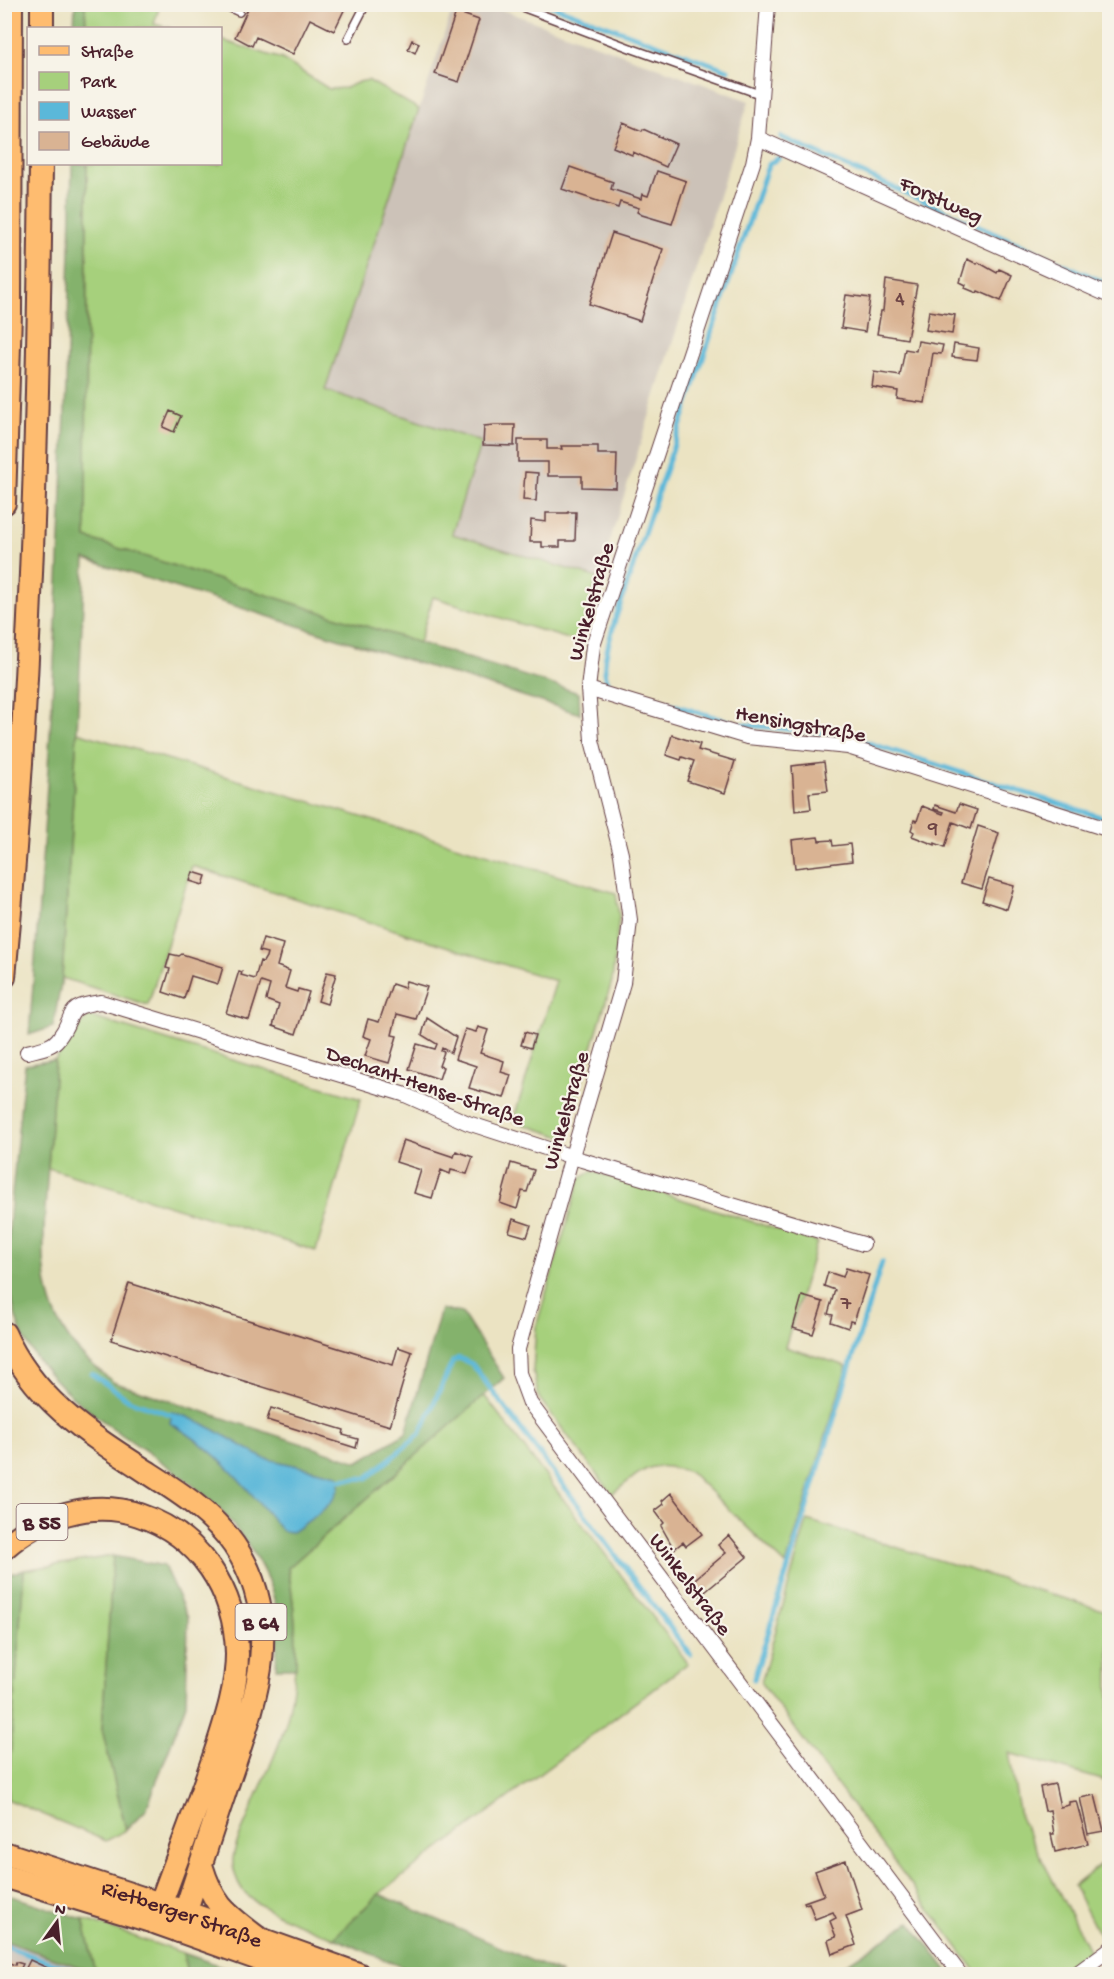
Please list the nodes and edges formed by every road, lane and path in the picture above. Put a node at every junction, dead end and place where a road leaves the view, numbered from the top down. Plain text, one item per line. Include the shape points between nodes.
1 (11, 4) edge
2 (42, 4) edge
3 (222, 4) edge
4 (366, 4) edge
5 (514, 4) edge
6 (768, 4) edge
7 (239, 12) dead end
8 (42, 27) edge
9 (348, 39) dead end
10 (762, 95) junction
11 (758, 138) junction
12 (41, 165) edge
13 (1110, 296) edge
14 (4, 503) edge
15 (588, 689) junction
16 (1110, 830) edge
17 (4, 977) edge
18 (27, 1052) dead end
19 (572, 1156) junction
20 (863, 1244) dead end
21 (4, 1333) edge
22 (4, 1548) edge
23 (4, 1853) edge
24 (201, 1865) junction
25 (4, 1876) edge
26 (158, 1913) junction
27 (182, 1921) junction
28 (259, 1939) junction
29 (1110, 1949) edge
30 (301, 1974) edge
31 (358, 1974) edge
32 (960, 1974) edge
33 (1076, 1974) edge

1 - 14 main road via 10,301
2 - 8 main road
3 - 7 lane
4 - 9 lane
5 - 10 lane
6 - 10 street, Winkelstraße
10 - 11 street, Winkelstraße
11 - 13 street, Forstweg
11 - 15 street, Winkelstraße via 593,646
12 - 17 main road via 33,563 17,835
15 - 16 street, Hensingstraße via 747,737 848,747
15 - 19 street, Winkelstraße via 592,740 621,854 630,920 623,983
18 - 19 street, Dechant-Hense-Straße via 48,1047 57,1040 73,1011 101,1002 403,1094 468,1123
19 - 20 street, Dechant-Hense-Straße
19 - 32 street, Winkelstraße via 518,1349 519,1373 530,1403
21 - 24 main road, B 64 via 22,1368 56,1408 215,1521 235,1546 256,1590 262,1634 260,1677
22 - 26 main road, B 55 via 38,1523 87,1510 111,1510 138,1515 187,1541 221,1583 236,1630 233,1689 210,1770
23 - 26 main road, Rietberger Straße
24 - 27 main road, B 64
24 - 28 main road via 214,1899 225,1913
25 - 26 main road, Rietberger Straße
26 - 27 main road, Rietberger Straße
27 - 28 main road, Rietberger Straße
27 - 30 main road, Rietberger Straße
28 - 31 main road, Rietberger Straße
29 - 33 street

